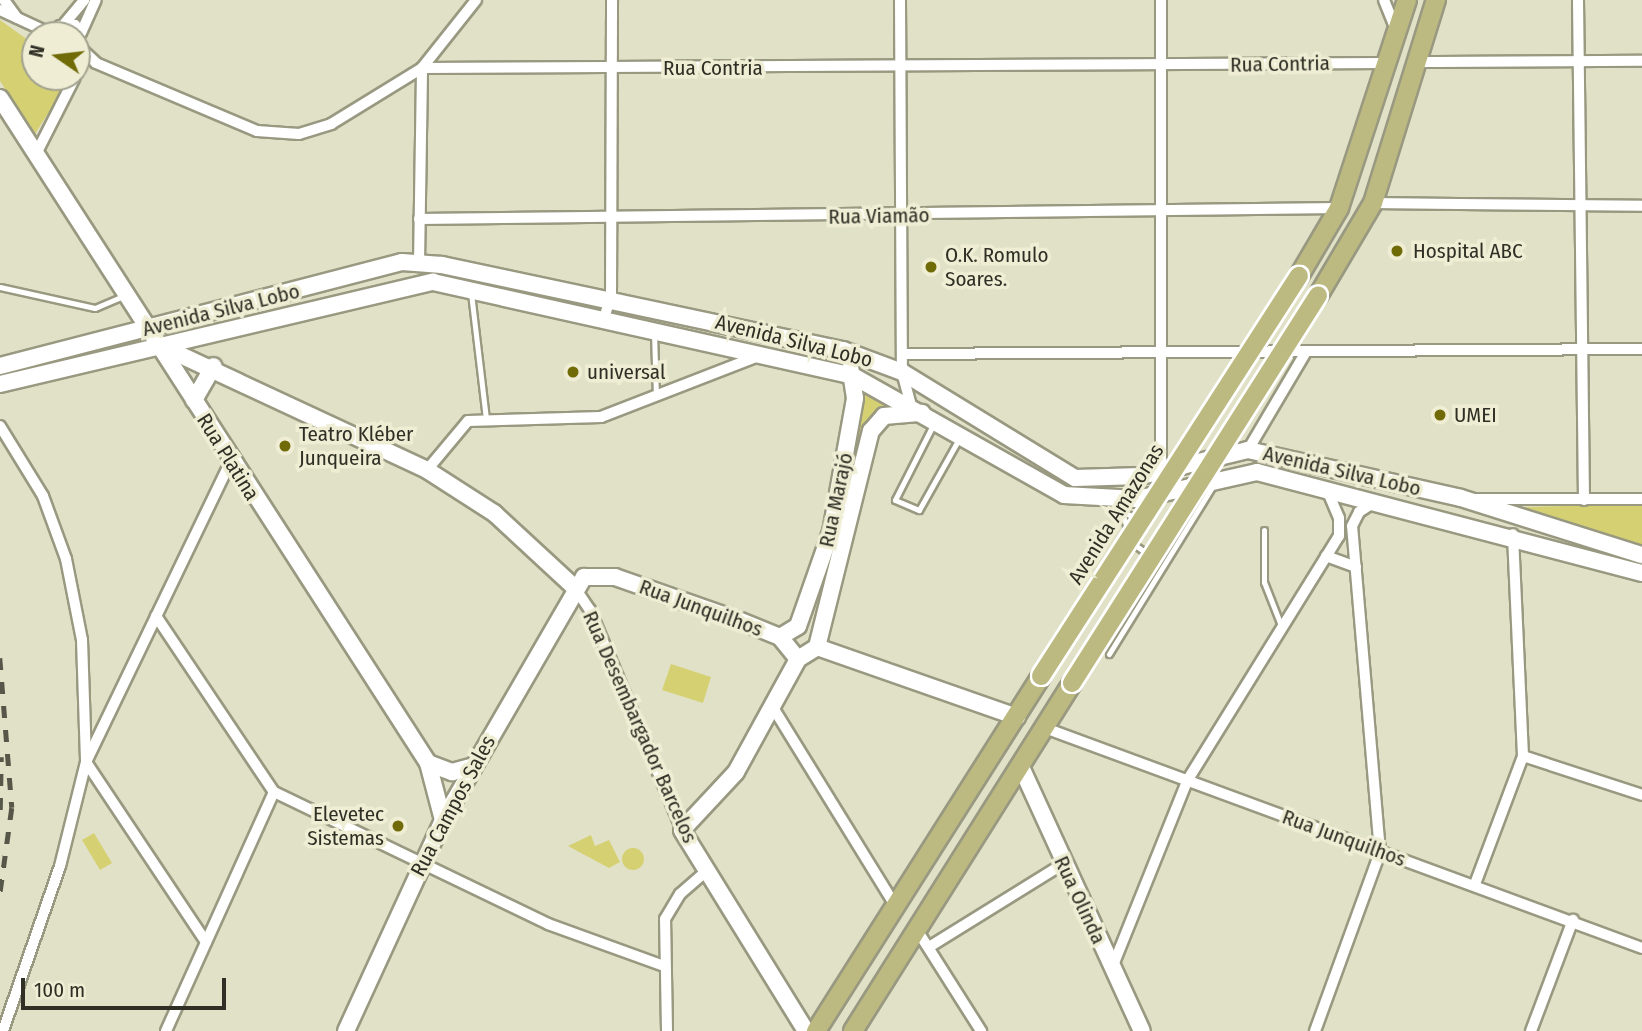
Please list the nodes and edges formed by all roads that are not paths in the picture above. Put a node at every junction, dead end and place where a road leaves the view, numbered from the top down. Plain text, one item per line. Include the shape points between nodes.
1 (5, 0) edge
2 (84, 0) edge
3 (96, 0) edge
4 (476, 0) edge
5 (612, 0) edge
6 (900, 0) edge
7 (1161, 0) edge
8 (1384, 0) edge
9 (1407, 0) edge
10 (1436, 0) edge
11 (1578, 0) edge
12 (0, 10) edge
13 (19, 20) joint
14 (67, 21) edge
15 (87, 21) edge
16 (1397, 32) junction
17 (91, 57) edge
18 (1577, 60) junction
19 (1642, 61) edge
20 (1388, 62) junction
21 (1419, 62) junction
22 (1161, 65) junction
23 (422, 68) junction
24 (612, 68) junction
25 (899, 69) junction
26 (68, 91) edge
27 (0, 98) edge
28 (36, 154) junction
29 (1373, 203) junction
30 (1577, 206) junction
31 (1642, 206) edge
32 (1161, 208) junction
33 (1339, 208) junction
34 (901, 216) junction
35 (419, 219) junction
36 (612, 220) junction
37 (419, 262) junction
38 (0, 288) edge
39 (471, 290) junction
40 (125, 294) junction
41 (611, 297) junction
42 (603, 321) junction
43 (148, 329) junction
44 (654, 333) junction
45 (208, 334) junction
46 (159, 345) junction
47 (1581, 349) junction
48 (1642, 349) edge
49 (843, 350) junction
50 (730, 352) junction
51 (1163, 352) junction
52 (1306, 352) junction
53 (902, 354) junction
54 (756, 357) junction
55 (0, 366) edge
56 (214, 366) junction
57 (730, 370) junction
58 (902, 372) junction
59 (853, 376) junction
60 (0, 384) edge
61 (656, 399) junction
62 (194, 400) junction
63 (924, 412) junction
64 (486, 419) junction
65 (0, 426) edge
66 (961, 435) junction
67 (1248, 450) junction
68 (230, 463) junction
69 (866, 468) junction
70 (427, 470) junction
71 (1161, 471) junction
72 (1217, 479) junction
73 (1326, 488) junction
74 (1461, 498) junction
75 (1137, 499) junction
76 (1642, 499) edge
77 (1379, 500) junction
78 (1584, 500) junction
79 (1525, 517) junction
80 (1265, 530) dead end
81 (831, 533) junction
82 (1513, 534) junction
83 (1642, 555) edge
84 (1166, 556) junction
85 (1326, 556) junction
86 (1356, 567) junction
87 (1642, 573) edge
88 (575, 588) junction
89 (156, 616) junction
90 (1282, 628) junction
91 (780, 637) junction
92 (817, 647) junction
93 (1109, 654) dead end
94 (798, 659) junction
95 (772, 706) junction
96 (1017, 717) junction
97 (1045, 728) junction
98 (1523, 756) junction
99 (86, 762) junction
100 (428, 763) junction
101 (471, 767) junction
102 (1021, 767) junction
103 (1187, 780) junction
104 (274, 792) junction
105 (1642, 795) edge
106 (443, 820) junction
107 (682, 830) junction
108 (1380, 852) junction
109 (1063, 864) junction
110 (420, 865) junction
111 (706, 871) junction
112 (1475, 884) junction
113 (896, 907) junction
114 (1573, 920) junction
115 (917, 930) junction
116 (206, 942) junction
117 (929, 947) junction
118 (1642, 947) edge
119 (664, 966) junction
120 (1112, 968) junction
121 (1144, 1030) edge
122 (3, 1031) edge
123 (166, 1031) edge
124 (346, 1031) edge
125 (667, 1031) edge
126 (806, 1031) edge
127 (816, 1031) edge
128 (853, 1031) edge
129 (981, 1031) edge
130 (1315, 1031) edge
131 (1531, 1031) edge

1 - 13 street
2 - 14 street
3 - 15 street
4 - 23 street
5 - 24 street
6 - 25 street
7 - 22 street
8 - 16 street
9 - 16 main road, Avenida Amazonas
10 - 21 main road
11 - 18 street
12 - 13 street
16 - 20 main road, Avenida Amazonas
17 - 23 street via 96,63 257,131 299,134 331,124
18 - 19 street
18 - 21 street
18 - 30 street
20 - 22 street, Rua Contria
20 - 33 main road, Avenida Amazonas
21 - 29 main road
22 - 25 street, Rua Contria
22 - 32 street
23 - 24 street, Rua Contria
23 - 35 street
24 - 25 street, Rua Contria
24 - 36 street
25 - 34 street
26 - 28 street
27 - 28 street, Rua Platina
28 - 40 street, Rua Platina
29 - 30 street
29 - 97 main road, bridge
30 - 31 street
30 - 47 street
32 - 33 street, Rua Viamão
32 - 34 street, Rua Viamão
32 - 51 street
33 - 96 main road, Avenida Amazonas, bridge
34 - 36 street, Rua Viamão
34 - 53 street
35 - 36 street, Rua Viamão
35 - 37 street
36 - 41 street
37 - 41 street, Avenida Silva Lobo
37 - 43 street, Avenida Silva Lobo
38 - 40 lane via 95,308
39 - 42 street, Avenida Silva Lobo
39 - 45 street, Avenida Silva Lobo via 411,283
39 - 64 lane
40 - 43 street, Rua Platina
41 - 42 street
41 - 49 street, Avenida Silva Lobo
42 - 44 street, Avenida Silva Lobo
43 - 46 street, Rua Platina
43 - 55 street, Avenida Silva Lobo
44 - 50 street, Avenida Silva Lobo
44 - 61 lane
45 - 46 street, Avenida Silva Lobo
45 - 56 street
46 - 56 street, Rua Desembargador Barcelos
46 - 60 street, Avenida Silva Lobo
46 - 62 street, Rua Platina
47 - 48 street
47 - 52 street
47 - 78 street
49 - 58 street, Avenida Silva Lobo
49 - 59 street, Rua Marajó
50 - 54 street, Avenida Silva Lobo
50 - 57 street via 736,361
51 - 52 street
51 - 53 street
51 - 71 street
52 - 67 street
53 - 58 street
54 - 57 street
54 - 59 street, Avenida Silva Lobo
56 - 62 street
56 - 70 street, Rua Desembargador Barcelos
57 - 61 street
58 - 63 street
58 - 71 street, Avenida Silva Lobo via 1075,478
59 - 63 street, Avenida Silva Lobo
59 - 81 street, Rua Marajó via 855,398
61 - 64 street via 601,417
62 - 68 street, Rua Platina
63 - 66 street, Avenida Silva Lobo
63 - 66 lane via 895,500 919,510
63 - 69 street, Rua Marajó via 899,412 875,423
64 - 70 street via 459,428
65 - 99 street via 43,496 66,558 82,640
66 - 75 street, Avenida Silva Lobo via 1064,495
67 - 71 street, Avenida Silva Lobo
67 - 74 street, Avenida Silva Lobo
68 - 89 street
68 - 100 street, Rua Platina
69 - 81 street
69 - 92 street, Rua Marajó
70 - 88 street, Rua Desembargador Barcelos via 494,513
72 - 73 street, Avenida Silva Lobo via 1257,472
72 - 75 street, Avenida Silva Lobo
72 - 84 lane
73 - 77 street, Avenida Silva Lobo
73 - 85 street via 1339,518 1339,536
74 - 78 street
74 - 79 street, Avenida Silva Lobo
75 - 84 lane via 1146,507 1136,520 1122,512 1133,546 1146,555
76 - 78 street
77 - 82 street, Avenida Silva Lobo
77 - 86 street via 1359,512 1352,526
79 - 82 street
79 - 83 street, Avenida Silva Lobo
80 - 90 lane via 1264,582
81 - 91 street, Rua Marajó via 804,615
82 - 87 street, Avenida Silva Lobo
82 - 98 street
84 - 93 lane
85 - 86 street
85 - 90 street
86 - 108 street
88 - 91 street, Rua Junquilhos via 584,577 615,577
88 - 101 street, Rua Campos Sales
88 - 107 street, Rua Desembargador Barcelos
89 - 99 street
89 - 104 street
90 - 103 street
91 - 94 street, Rua Junquilhos
92 - 94 street
92 - 96 street
94 - 95 street
95 - 107 street via 736,772
95 - 113 street
96 - 113 main road, Avenida Amazonas
97 - 102 main road
97 - 103 street, Rua Junquilhos
98 - 105 street
98 - 112 street
99 - 116 street
99 - 122 street via 60,866
100 - 101 street via 452,772
100 - 106 street, Rua Platina
101 - 106 street, Rua Campos Sales
102 - 109 street, Rua Olinda
102 - 115 main road
103 - 108 street, Rua Junquilhos
103 - 120 street
104 - 110 street
104 - 116 street
106 - 110 street, Rua Campos Sales
107 - 111 street, Rua Desembargador Barcelos
108 - 112 street, Rua Junquilhos
108 - 130 street
109 - 117 street
109 - 120 street, Rua Olinda
110 - 119 street via 548,924
110 - 124 street, Rua Campos Sales
111 - 119 street via 680,894 665,919
111 - 126 street, Rua Desembargador Barcelos
112 - 114 street, Rua Junquilhos
113 - 127 main road, Avenida Amazonas
114 - 118 street, Rua Junquilhos
114 - 131 street
115 - 117 street
115 - 128 main road
116 - 123 street
117 - 129 street
119 - 125 street
120 - 121 street, Rua Olinda

